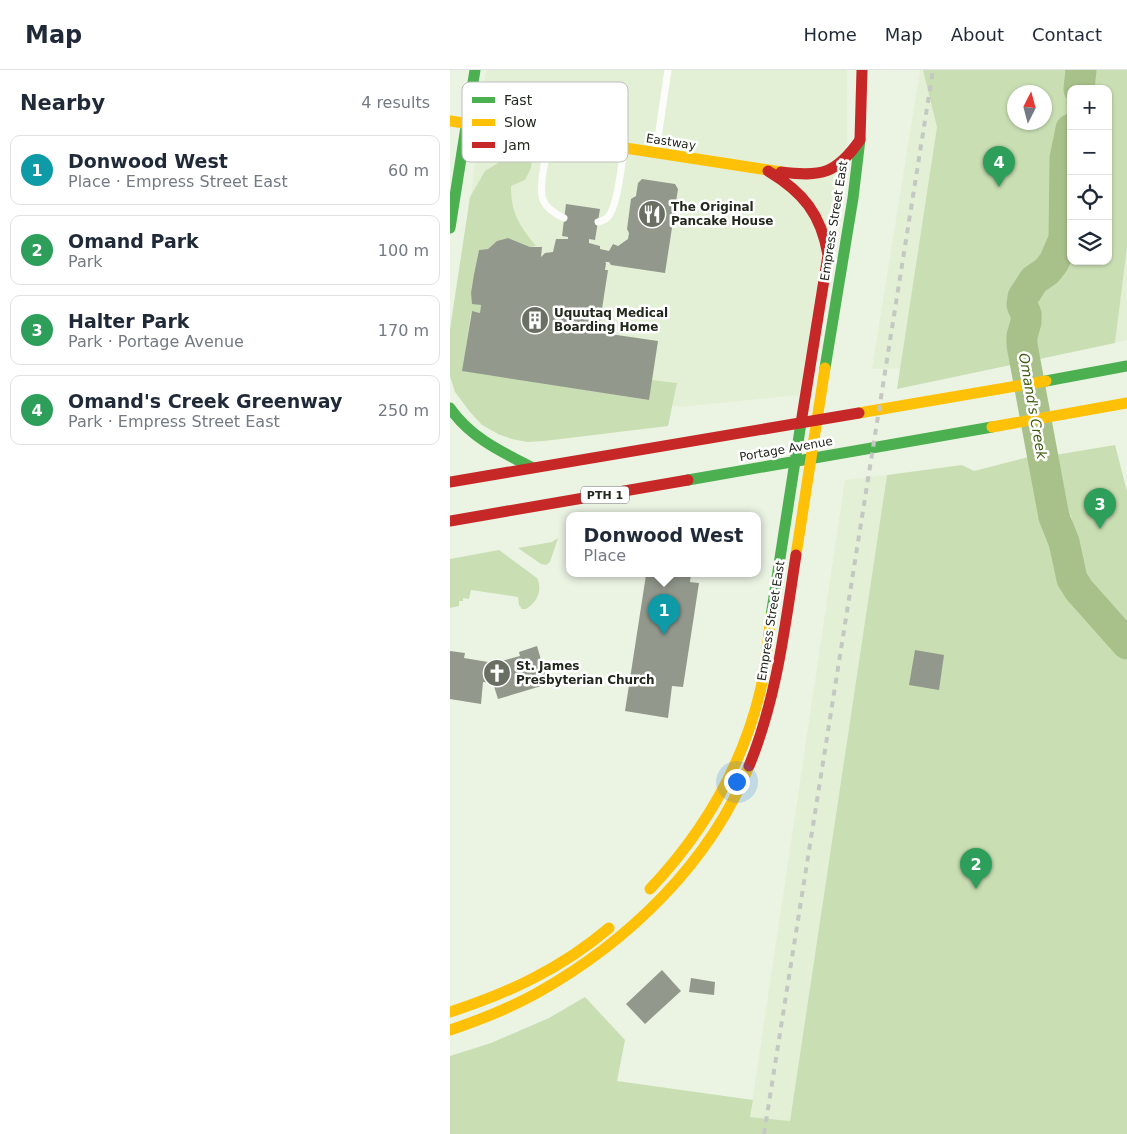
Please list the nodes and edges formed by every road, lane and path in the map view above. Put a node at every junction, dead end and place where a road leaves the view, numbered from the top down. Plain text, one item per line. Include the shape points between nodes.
1 (668, 70) edge
2 (862, 70) edge
3 (860, 140) junction
4 (462, 149) edge
5 (628, 149) edge
6 (655, 153) junction
7 (546, 162) edge
8 (622, 162) edge
9 (768, 171) junction
10 (564, 218) dead end
11 (598, 222) dead end
12 (450, 228) edge
13 (1127, 366) edge
14 (1127, 403) edge
15 (450, 408) edge
16 (531, 467) junction
17 (450, 482) edge
18 (450, 521) edge
19 (644, 895) dead end
20 (618, 920) dead end
21 (450, 1012) edge
22 (450, 1030) edge

1 - 6 lane
2 - 3 main road, Empress Street East
3 - 9 main road, Eastway via 845,160 831,170 807,174
3 - 22 main road, Empress Street East via 778,670 751,762 714,832 686,869 619,937 577,970 539,993
4 - 12 main road
5 - 6 main road, Eastway
6 - 9 main road, Eastway
7 - 10 lane via 543,198 548,208
8 - 11 lane via 611,212 608,218
9 - 19 main road, Empress Street East via 788,182 812,208 823,231 827,264 761,686 730,777 712,810
13 - 16 main road, Portage Avenue
14 - 18 main road, Portage Avenue / PTH 1
15 - 16 main road via 480,440
16 - 17 main road, Portage Avenue
20 - 21 main road via 572,956 531,980

